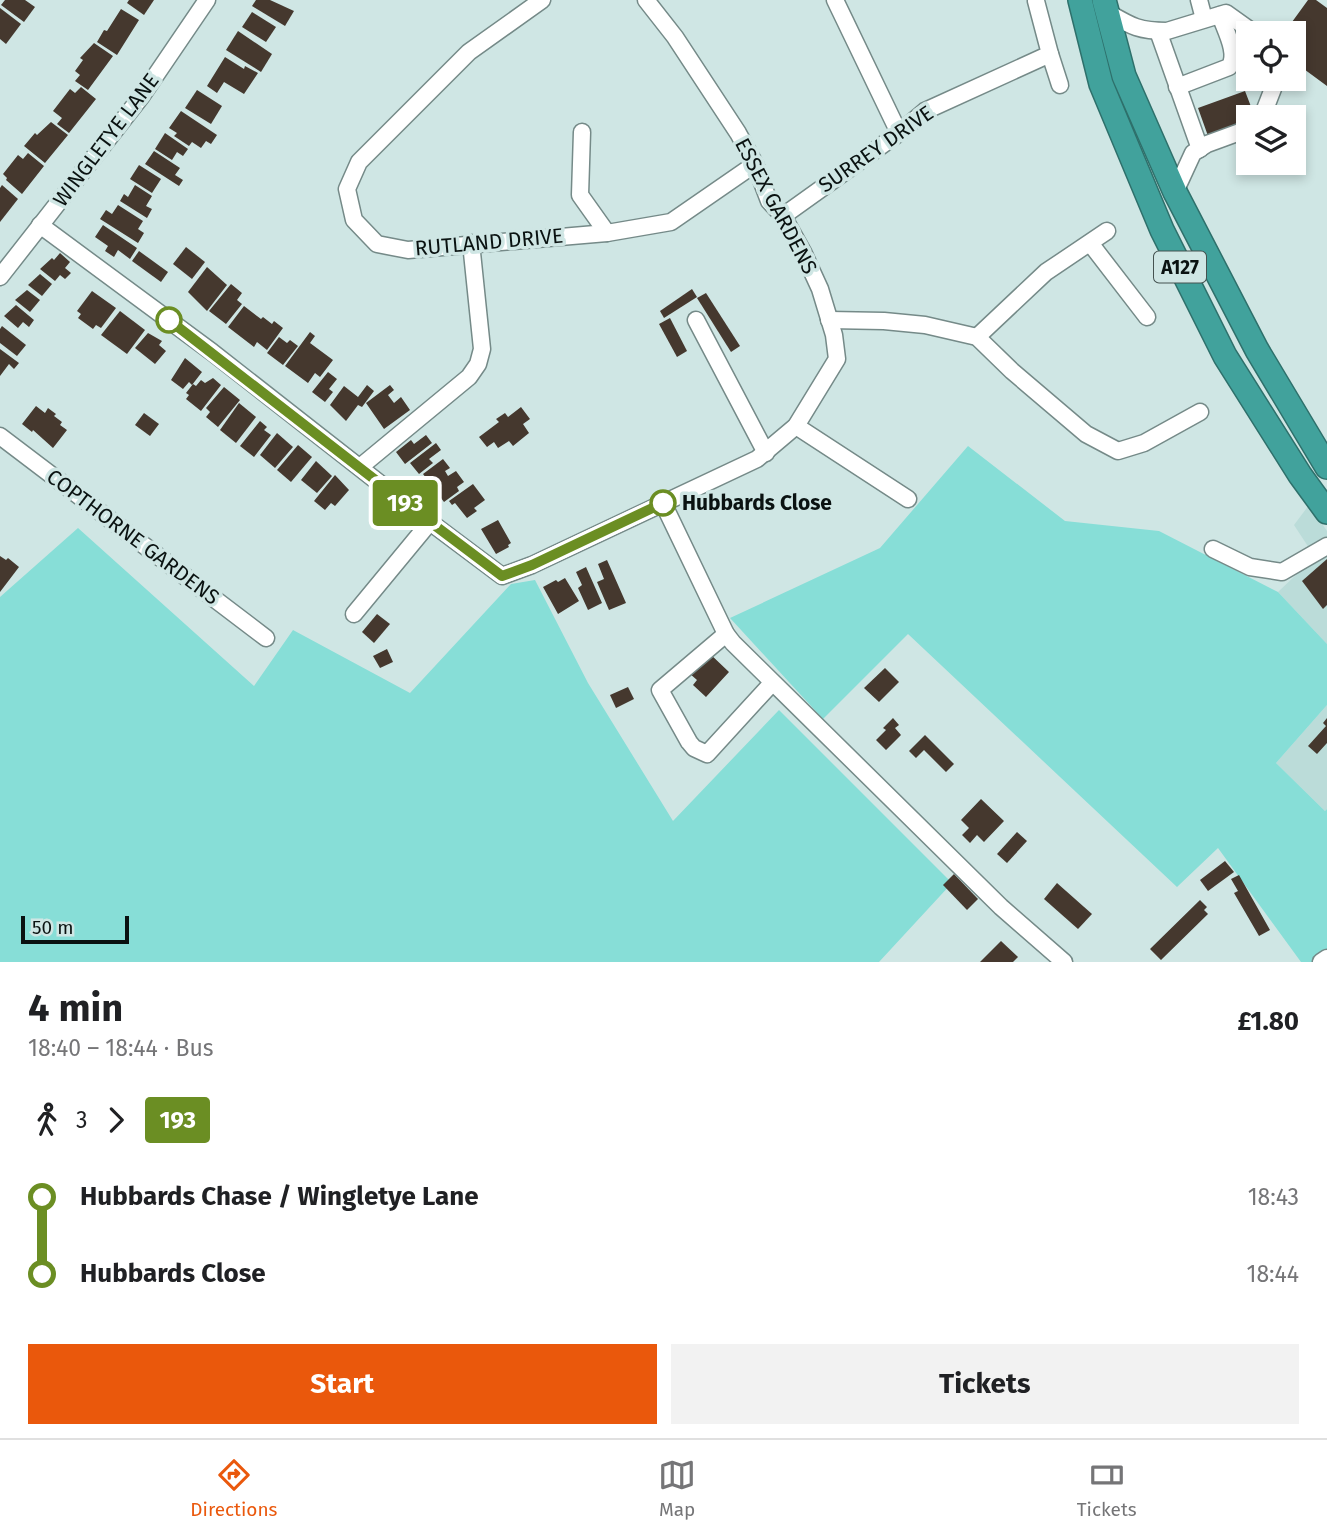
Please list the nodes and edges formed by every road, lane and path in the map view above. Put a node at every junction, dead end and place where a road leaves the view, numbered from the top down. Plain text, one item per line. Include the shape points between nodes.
1 (208, 0) edge
2 (542, 0) edge
3 (646, 0) edge
4 (835, 0) edge
5 (1080, 0) edge
6 (1199, 0) edge
7 (1036, 1) edge
8 (1106, 6) edge
9 (1212, 17) junction
10 (1237, 21) edge
11 (1158, 31) junction
12 (1049, 54) junction
13 (1060, 85) dead end
14 (1178, 87) junction
15 (582, 132) dead end
16 (899, 133) junction
17 (1236, 133) edge
18 (1200, 149) junction
19 (755, 164) junction
20 (1175, 192) junction
21 (783, 216) junction
22 (40, 225) junction
23 (1107, 231) dead end
24 (607, 233) junction
25 (471, 243) junction
26 (1090, 243) junction
27 (0, 276) edge
28 (1147, 317) dead end
29 (696, 320) dead end
30 (830, 320) junction
31 (977, 337) junction
32 (1200, 412) dead end
33 (796, 425) junction
34 (0, 436) edge
35 (766, 453) junction
36 (360, 467) junction
37 (1327, 467) edge
38 (908, 499) dead end
39 (663, 503) junction
40 (1327, 512) edge
41 (430, 522) junction
42 (1327, 546) edge
43 (1213, 549) dead end
44 (354, 614) dead end
45 (266, 638) dead end
46 (729, 639) junction
47 (772, 683) junction
48 (1327, 958) edge
49 (1064, 962) edge
50 (1321, 962) edge

1 - 22 street, WINGLETYE LANE via 141,97
2 - 25 street, RUTLAND DRIVE via 469,52 359,162 347,189 354,220 377,244 408,250
3 - 19 street, ESSEX GARDENS via 675,37
4 - 16 street
5 - 40 highway, A127 via 1101,84 1161,230 1226,356
6 - 9 street
7 - 12 street
8 - 11 street via 1136,29
8 - 20 highway, A127 via 1124,76
9 - 10 street via 1226,13
9 - 11 street
9 - 14 street via 1233,55 1232,64
11 - 14 street
12 - 13 street
12 - 16 street, SURREY DRIVE via 925,111
14 - 18 street
15 - 24 street via 580,195
16 - 21 street, SURREY DRIVE
17 - 18 street
18 - 20 street via 1193,153
19 - 21 street, ESSEX GARDENS via 769,201
19 - 24 street, RUTLAND DRIVE via 671,222
20 - 37 highway, A127 via 1257,351
21 - 30 street, ESSEX GARDENS via 820,289
22 - 27 street, WINGLETYE LANE
22 - 36 street
23 - 26 street
24 - 25 street, RUTLAND DRIVE
25 - 36 street via 482,349 478,364 469,377
26 - 28 street
26 - 31 street via 1046,272
29 - 35 street
30 - 31 street via 925,325
30 - 33 street, ESSEX GARDENS via 837,359
31 - 32 street via 1086,434 1118,451 1144,443
33 - 35 street, ESSEX GARDENS
33 - 38 street
34 - 45 street, COPTHORNE GARDENS
35 - 39 street, ESSEX GARDENS
36 - 41 street
39 - 41 street, ESSEX GARDENS via 502,576
39 - 46 street
41 - 44 street
42 - 43 street via 1282,572 1250,567
46 - 47 street
46 - 47 street via 660,690 694,748 706,754
47 - 49 street via 1001,907
48 - 50 street

